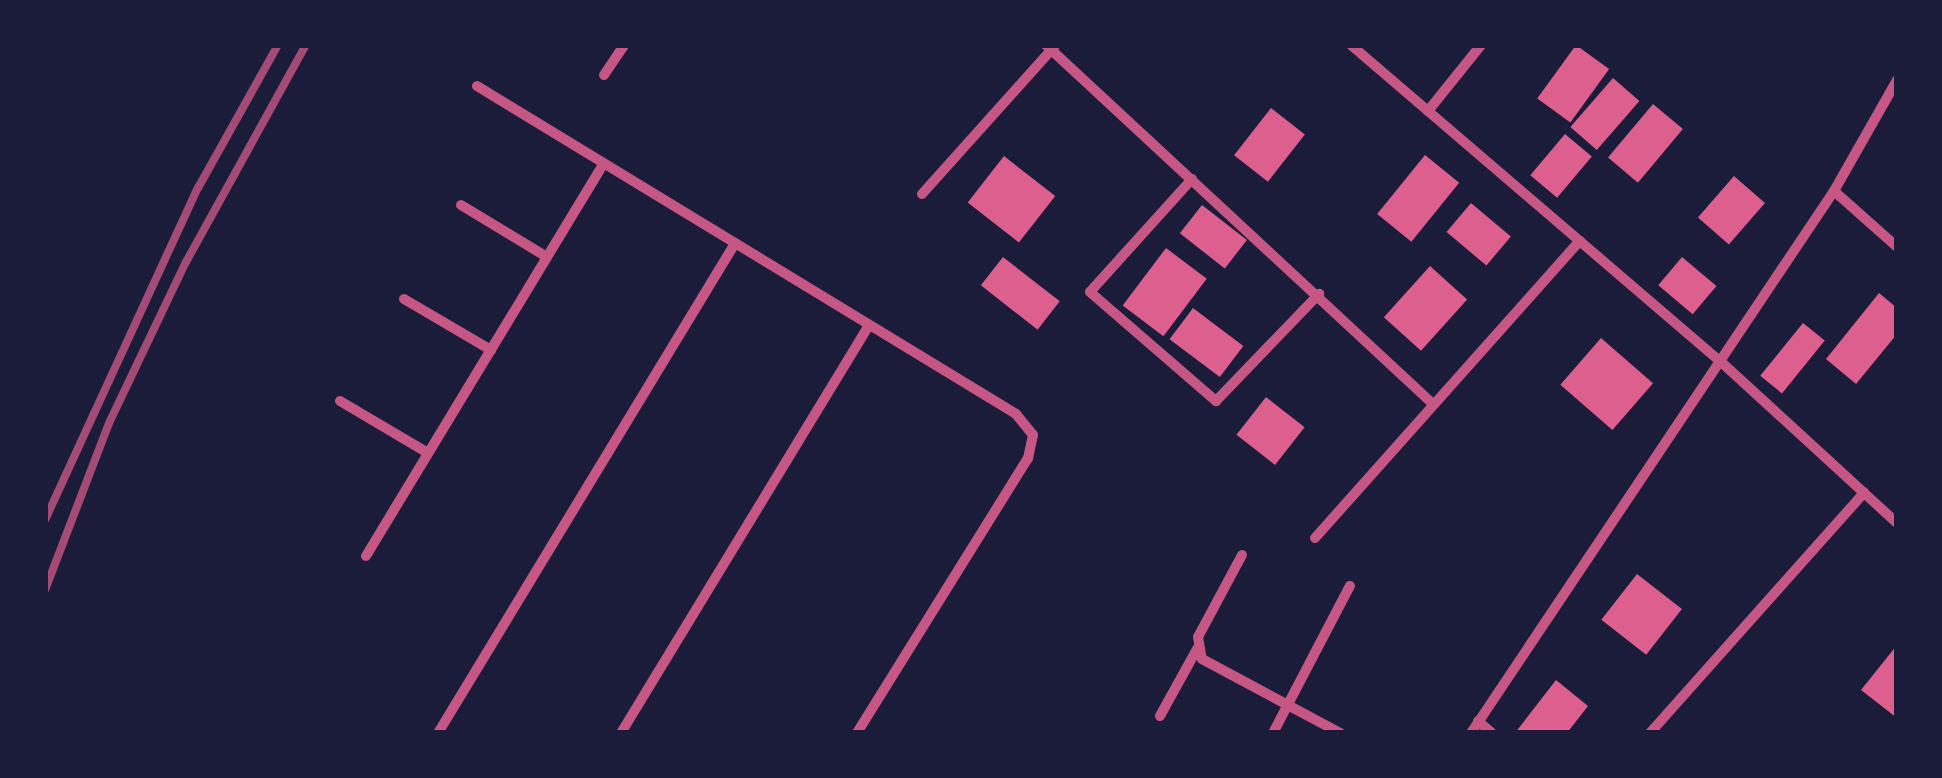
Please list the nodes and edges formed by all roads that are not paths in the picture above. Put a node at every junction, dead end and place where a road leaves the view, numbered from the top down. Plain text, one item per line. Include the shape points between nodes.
1 (624, 45) edge
2 (1351, 45) edge
3 (1481, 45) edge
4 (1051, 47) edge
5 (604, 75) dead end
6 (1897, 80) edge
7 (476, 86) dead end
8 (1428, 111) junction
9 (602, 166) junction
10 (1192, 179) junction
11 (1834, 191) junction
12 (922, 194) dead end
13 (461, 205) dead end
14 (1580, 241) junction
15 (734, 246) junction
16 (1897, 247) edge
17 (547, 257) junction
18 (1319, 294) junction
19 (404, 299) dead end
20 (868, 326) junction
21 (491, 350) junction
22 (1718, 360) junction
23 (340, 401) dead end
24 (1433, 404) junction
25 (428, 453) junction
26 (1864, 492) junction
27 (1897, 523) edge
28 (1314, 538) dead end
29 (1242, 555) dead end
30 (366, 556) dead end
31 (1350, 586) dead end
32 (1197, 649) junction
33 (1286, 704) junction
34 (1160, 716) dead end
35 (1478, 721) junction
36 (438, 733) edge
37 (621, 733) edge
38 (857, 733) edge
39 (1273, 733) edge
40 (1340, 733) edge
41 (1471, 733) edge
42 (1492, 733) edge
43 (1650, 733) edge

1 - 5 street
2 - 8 street
3 - 8 street
4 - 10 street
4 - 12 street
6 - 11 street
7 - 9 street
8 - 14 street
9 - 15 street
9 - 17 street
10 - 18 street
10 - 18 street via 1090,292 1216,401
11 - 16 street
11 - 22 street
13 - 17 street
14 - 22 street
14 - 24 street
15 - 20 street
15 - 36 street
17 - 21 street
18 - 24 street
19 - 21 street
20 - 37 street
20 - 38 street via 1016,414 1033,435 1028,458
21 - 25 street
22 - 26 street
22 - 35 street
23 - 25 street
24 - 28 street
25 - 30 street
26 - 27 street
26 - 43 street
29 - 32 street
31 - 33 street
32 - 33 street via 1202,659
32 - 34 street
33 - 39 street
33 - 40 street
35 - 41 street
35 - 42 street

